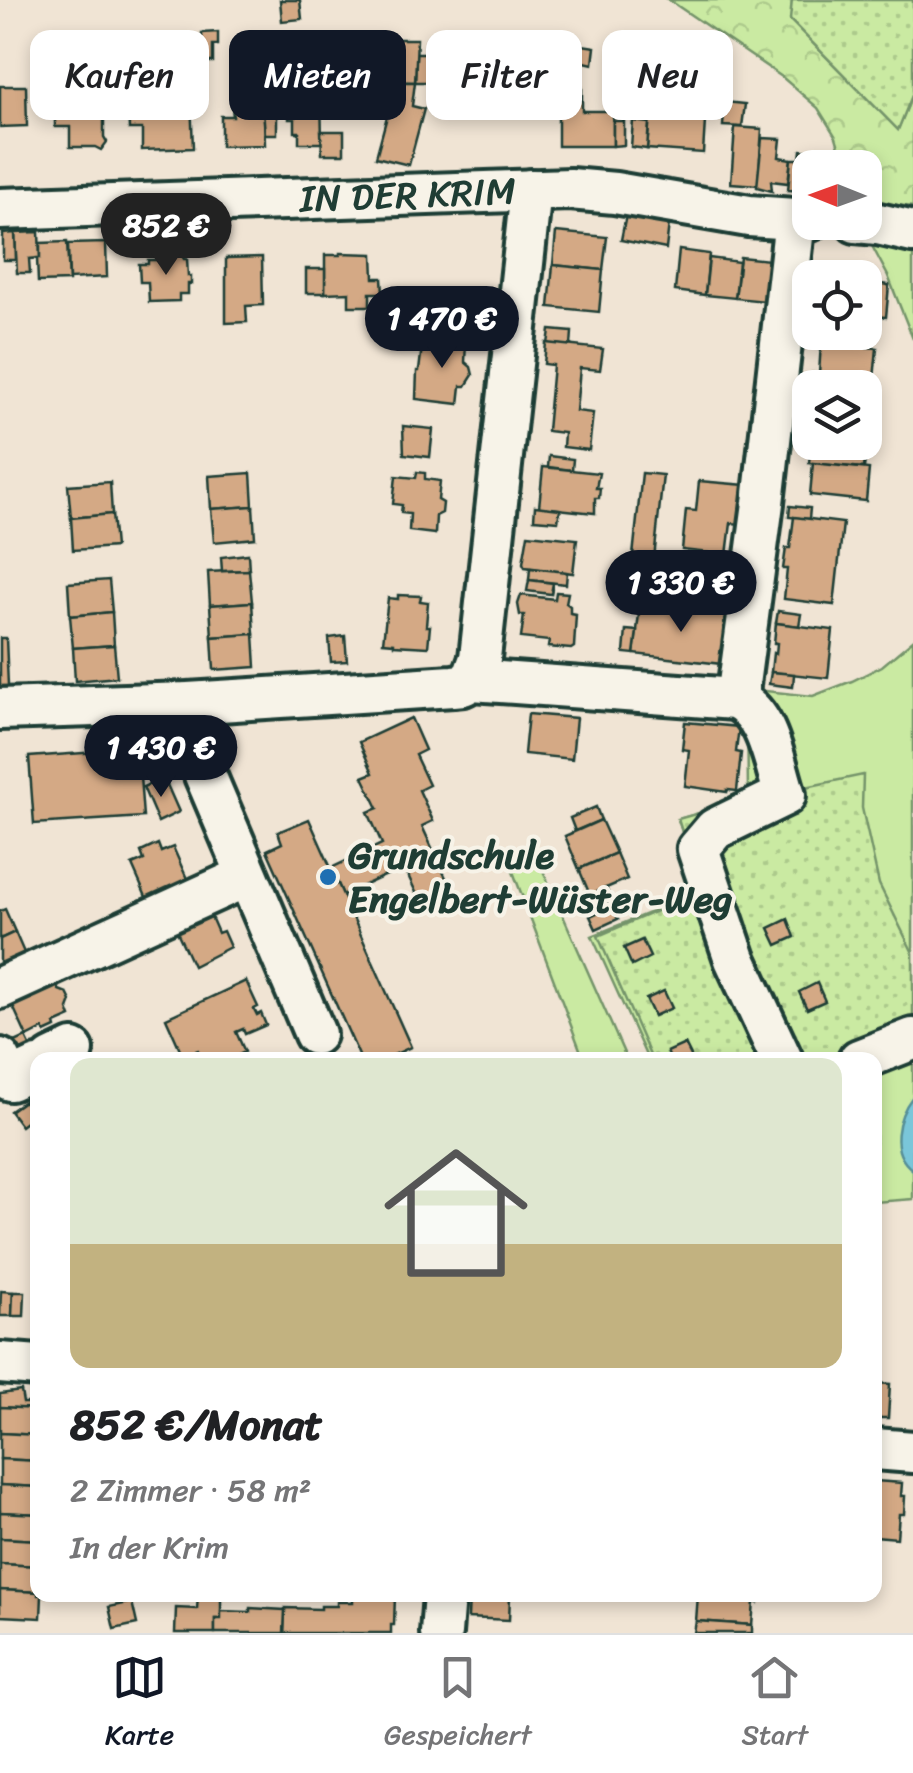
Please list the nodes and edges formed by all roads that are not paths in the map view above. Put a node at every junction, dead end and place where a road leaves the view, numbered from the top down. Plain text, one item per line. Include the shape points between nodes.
1 (531, 190) junction
2 (0, 210) edge
3 (792, 218) edge
4 (882, 225) edge
5 (913, 232) edge
6 (799, 240) edge
7 (472, 680) junction
8 (740, 701) junction
9 (171, 703) junction
10 (0, 709) edge
11 (247, 876) junction
12 (0, 988) edge
13 (315, 1034) dead end
14 (913, 1039) edge
15 (778, 1052) edge
16 (880, 1052) edge
17 (0, 1059) edge
18 (30, 1070) edge
19 (0, 1363) edge
20 (30, 1365) edge
21 (882, 1450) edge
22 (913, 1452) edge
23 (443, 1602) edge
24 (441, 1633) edge

1 - 2 street, IN DER KRIM
1 - 3 street, IN DER KRIM via 615,193
1 - 7 street via 480,658
4 - 5 street
6 - 8 street
7 - 8 street
7 - 9 street
8 - 15 street via 761,721 785,796 715,829 698,849 734,959
9 - 10 street
9 - 11 street
11 - 12 street
11 - 13 street
14 - 16 street
17 - 18 street via 10,1080
19 - 20 street
21 - 22 street
23 - 24 street

